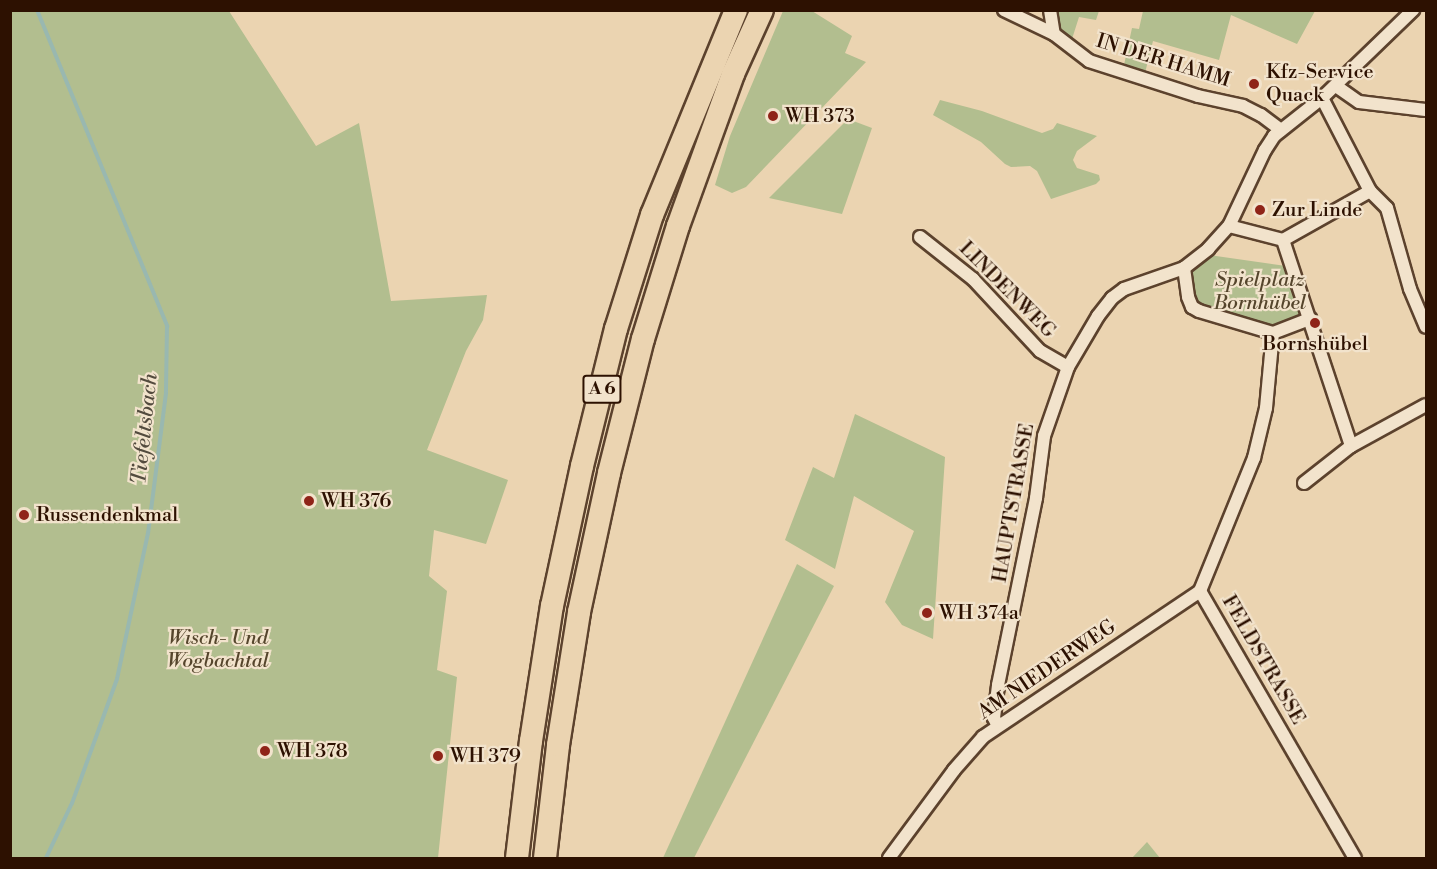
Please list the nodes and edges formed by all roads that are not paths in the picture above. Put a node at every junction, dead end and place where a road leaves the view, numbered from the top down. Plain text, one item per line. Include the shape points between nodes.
1 (736, 10) edge
2 (762, 10) edge
3 (1004, 10) edge
4 (1050, 10) edge
5 (1413, 10) edge
6 (1054, 34) junction
7 (1336, 86) junction
8 (1322, 98) junction
9 (1426, 110) edge
10 (1281, 130) junction
11 (1370, 190) junction
12 (1228, 226) junction
13 (920, 237) dead end
14 (1283, 240) junction
15 (1184, 268) junction
16 (1310, 319) junction
17 (1426, 327) edge
18 (1273, 333) junction
19 (1068, 367) junction
20 (1426, 405) edge
21 (1351, 446) junction
22 (1304, 483) dead end
23 (1200, 591) junction
24 (998, 726) junction
25 (517, 858) edge
26 (545, 858) edge
27 (889, 858) edge
28 (1355, 858) edge

1 - 25 highway, A 6 via 652,215 616,329 552,606
2 - 26 highway, A 6 via 733,74 678,226 643,339 609,472 578,623
3 - 6 street, IN DER HAMM
4 - 6 street
5 - 7 street, HAUPTSTRASSE
6 - 10 street, IN DER HAMM via 1103,67 1243,106
7 - 8 street, HAUPTSTRASSE
7 - 9 street via 1359,102
8 - 10 street, HAUPTSTRASSE
8 - 11 street
10 - 12 street, HAUPTSTRASSE via 1265,150
11 - 14 street
11 - 17 street via 1387,208 1410,288
12 - 14 street
12 - 15 street, HAUPTSTRASSE
13 - 19 street, LINDENWEG via 973,279 1040,351
14 - 16 street
15 - 18 street via 1192,307
15 - 19 street, HAUPTSTRASSE via 1138,282 1112,298
16 - 18 street
16 - 21 street
18 - 23 street, FELDSTRASSE via 1266,408 1256,449
19 - 24 street, HAUPTSTRASSE via 1041,450 1036,498 997,694 994,718
20 - 21 street
21 - 22 street
23 - 24 street, AM NIEDERWEG
23 - 28 street, FELDSTRASSE
24 - 27 street, AM NIEDERWEG via 954,770

